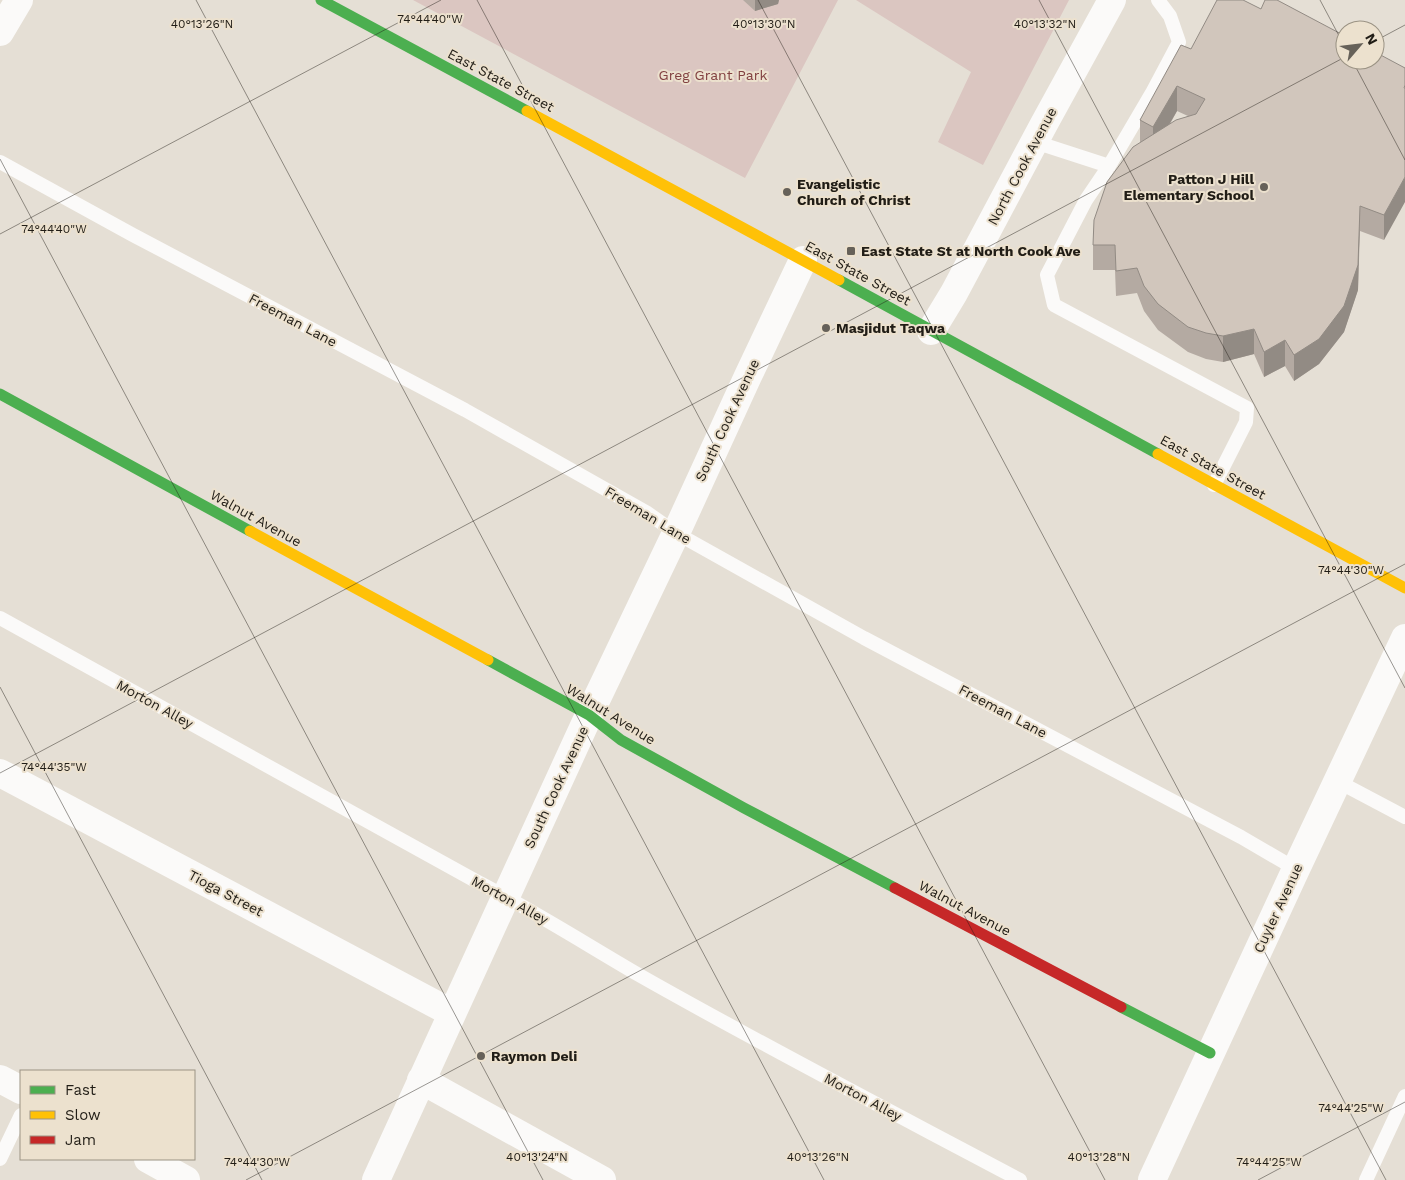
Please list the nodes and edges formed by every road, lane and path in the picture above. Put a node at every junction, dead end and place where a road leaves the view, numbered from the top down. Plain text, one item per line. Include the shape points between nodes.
1 (19, 0) edge
2 (321, 0) edge
3 (1112, 0) edge
4 (1158, 0) edge
5 (0, 32) edge
6 (1035, 142) junction
7 (0, 162) edge
8 (1109, 166) junction
9 (804, 260) junction
10 (931, 331) junction
11 (0, 394) edge
12 (1214, 486) junction
13 (676, 533) junction
14 (1403, 584) edge
15 (0, 618) edge
16 (1405, 638) edge
17 (589, 715) junction
18 (0, 773) edge
19 (1337, 781) junction
20 (1405, 817) edge
21 (1296, 869) junction
22 (506, 896) junction
23 (452, 1013) junction
24 (1210, 1053) junction
25 (0, 1079) edge
26 (422, 1080) junction
27 (20, 1089) edge
28 (1405, 1096) edge
29 (20, 1117) edge
30 (0, 1158) edge
31 (376, 1180) edge
32 (602, 1180) edge
33 (1020, 1180) edge
34 (1152, 1180) edge
35 (1366, 1180) edge

1 - 5 street
2 - 9 street, East State Street
3 - 6 street, North Cook Avenue
4 - 8 lane via 1170,16 1179,42
6 - 8 lane
6 - 10 street, North Cook Avenue
7 - 13 lane, Freeman Lane via 465,410 646,512
8 - 12 lane via 1086,200 1047,276 1054,305 1247,408 1246,422
9 - 10 street, East State Street
9 - 13 street, South Cook Avenue
10 - 12 street, East State Street
11 - 17 street, Walnut Avenue
12 - 14 street, East State Street
13 - 17 street, South Cook Avenue
13 - 21 lane, Freeman Lane via 864,638
15 - 22 lane, Morton Alley
16 - 19 street, Cuyler Avenue
17 - 22 street, South Cook Avenue
17 - 24 street, Walnut Avenue via 621,740 744,808
18 - 23 street, Tioga Street
19 - 20 lane
19 - 21 street, Cuyler Avenue
21 - 24 street, Cuyler Avenue
22 - 23 street, South Cook Avenue
22 - 33 lane, Morton Alley via 639,974
23 - 26 street, South Cook Avenue
24 - 34 street, Cuyler Avenue
25 - 27 street
26 - 31 street, South Cook Avenue
26 - 32 street
28 - 35 lane
29 - 30 lane

